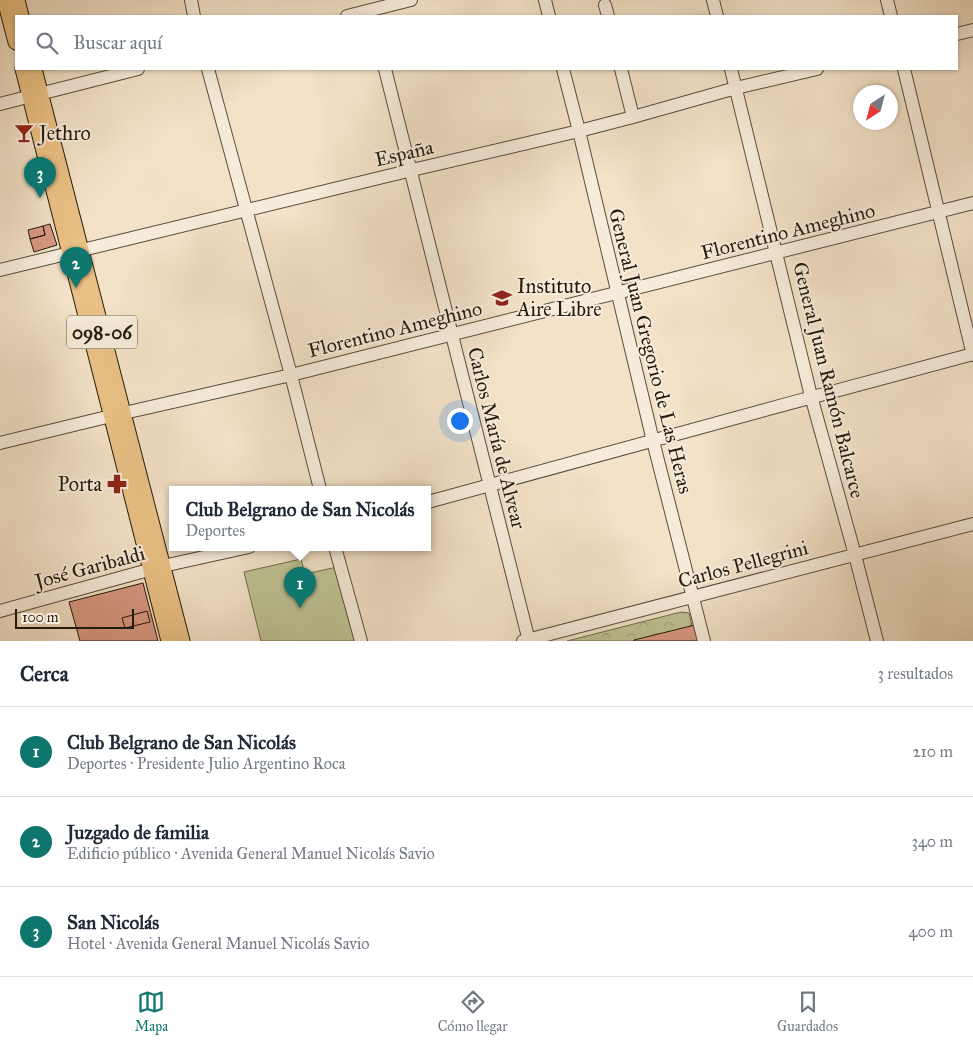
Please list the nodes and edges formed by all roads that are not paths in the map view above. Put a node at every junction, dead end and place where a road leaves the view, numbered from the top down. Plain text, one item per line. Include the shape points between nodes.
1 (6, 0) edge
2 (17, 0) edge
3 (190, 0) edge
4 (411, 0) edge
5 (545, 0) edge
6 (713, 0) edge
7 (887, 0) edge
8 (369, 9) edge
9 (21, 15) edge
10 (194, 15) edge
11 (350, 15) edge
12 (549, 15) edge
13 (718, 15) edge
14 (891, 15) edge
15 (973, 30) edge
16 (958, 34) edge
17 (15, 38) edge
18 (23, 70) edge
19 (34, 70) edge
20 (134, 70) edge
21 (208, 70) edge
22 (385, 70) edge
23 (563, 70) edge
24 (621, 70) edge
25 (731, 70) edge
26 (813, 70) edge
27 (904, 70) edge
28 (736, 88) junction
29 (35, 95) junction
30 (0, 104) edge
31 (633, 117) junction
32 (579, 131) junction
33 (412, 170) junction
34 (973, 203) edge
35 (246, 210) junction
36 (938, 212) junction
37 (75, 252) junction
38 (777, 253) junction
39 (0, 270) edge
40 (617, 294) junction
41 (452, 334) junction
42 (973, 354) edge
43 (291, 375) junction
44 (811, 396) junction
45 (117, 415) junction
46 (653, 441) junction
47 (0, 443) edge
48 (490, 485) junction
49 (319, 486) edge
50 (431, 501) edge
51 (973, 524) edge
52 (231, 551) edge
53 (336, 551) edge
54 (855, 555) junction
55 (157, 568) junction
56 (692, 597) junction
57 (0, 611) edge
58 (527, 640) edge
59 (169, 641) edge
60 (182, 641) edge
61 (361, 641) edge
62 (704, 641) edge
63 (877, 641) edge

1 - 17 main road
2 - 9 main road
3 - 10 street
4 - 8 street
5 - 12 street
6 - 13 street
7 - 14 street
8 - 11 street
15 - 16 street
18 - 29 main road, 098-06
19 - 29 main road, 098-06
20 - 29 street
21 - 35 street
22 - 33 street, Carlos María de Alvear
23 - 32 street, General Juan Gregorio de Las Heras
24 - 31 street
25 - 28 street, General Juan Ramón Balcarce
26 - 28 street, España
27 - 36 street
28 - 31 street, España
28 - 38 street, General Juan Ramón Balcarce
29 - 30 street
29 - 37 main road, 098-06
31 - 32 street, España
32 - 33 street, España
32 - 40 street, General Juan Gregorio de Las Heras
33 - 35 street, España
33 - 41 street, Carlos María de Alvear
34 - 36 street, Florentino Ameghino
35 - 37 street, España
35 - 43 street
36 - 38 street, Florentino Ameghino
36 - 42 street
37 - 39 street, España
37 - 45 main road, 098-06
38 - 40 street, Florentino Ameghino
38 - 44 street, General Juan Ramón Balcarce
40 - 41 street, Florentino Ameghino
40 - 46 street, General Juan Gregorio de Las Heras
41 - 43 street, Florentino Ameghino
41 - 48 street, Carlos María de Alvear
42 - 44 street
43 - 45 street, Florentino Ameghino
43 - 49 street
44 - 46 street
44 - 54 street, General Juan Ramón Balcarce
45 - 47 street, Florentino Ameghino
45 - 55 main road, 098-06
46 - 48 street
46 - 56 street, General Juan Gregorio de Las Heras
48 - 50 street
48 - 58 street, Carlos María de Alvear
51 - 54 street, Carlos Pellegrini
52 - 55 street, José Garibaldi
53 - 61 street
54 - 56 street, Carlos Pellegrini
54 - 63 street, General Juan Ramón Balcarce
55 - 57 street, José Garibaldi
55 - 59 main road, 098-06
55 - 60 main road, 098-06
56 - 58 street, Carlos Pellegrini
56 - 62 street, General Juan Gregorio de Las Heras

